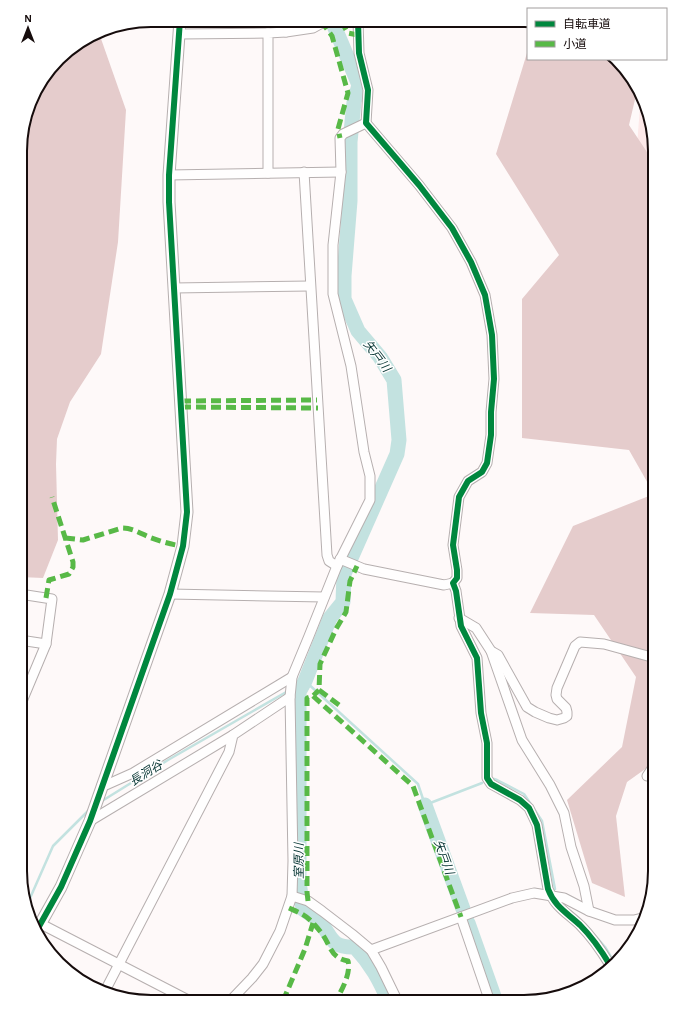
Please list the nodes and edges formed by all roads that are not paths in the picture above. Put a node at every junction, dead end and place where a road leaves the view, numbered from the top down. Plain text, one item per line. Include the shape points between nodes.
1 (180, 27) edge
2 (286, 27) edge
3 (315, 27) edge
4 (358, 27) edge
5 (286, 32) junction
6 (268, 33) junction
7 (179, 34) junction
8 (366, 124) junction
9 (304, 172) junction
10 (341, 172) junction
11 (268, 173) junction
12 (169, 175) junction
13 (310, 286) junction
14 (174, 288) junction
15 (338, 563) junction
16 (453, 583) junction
17 (170, 594) junction
18 (27, 595) edge
19 (324, 597) junction
20 (459, 618) junction
21 (27, 641) edge
22 (46, 644) junction
23 (491, 651) junction
24 (648, 656) edge
25 (291, 680) junction
26 (27, 681) edge
27 (290, 697) junction
28 (233, 735) junction
29 (100, 790) junction
30 (90, 821) junction
31 (550, 895) junction
32 (292, 896) junction
33 (589, 911) junction
34 (461, 917) junction
35 (639, 919) edge
36 (40, 925) edge
37 (41, 928) edge
38 (370, 950) junction
39 (608, 962) edge
40 (118, 964) junction
41 (107, 987) edge
42 (178, 995) edge
43 (236, 995) edge
44 (395, 995) edge
45 (488, 995) edge

1 - 7 street
2 - 5 street
3 - 5 street
4 - 8 street via 359,53 368,90
5 - 6 street
6 - 7 street
6 - 11 street
7 - 12 street
8 - 10 street via 343,134 340,138
8 - 16 street via 452,228 471,262 485,295 492,335 494,379 491,435 487,463 482,472 468,481 458,497 453,545 457,578
9 - 10 street
9 - 11 street
9 - 13 street
10 - 15 street via 333,245 333,294 351,366 370,476 370,500
11 - 12 street
12 - 14 street
13 - 14 street
13 - 15 street via 327,555 329,561
14 - 17 street via 187,512 183,546
15 - 16 street via 444,585
15 - 19 street
16 - 20 street
17 - 19 street
17 - 29 street
18 - 22 street via 52,599
19 - 25 street
20 - 23 street via 476,628
20 - 31 street via 477,658 480,713 487,743 487,778 491,784 529,808 537,825
21 - 22 street
22 - 26 street
23 - 24 street via 498,654 503,661 527,707 556,720 567,716 566,708 557,699 557,688 575,646 580,642 604,644
23 - 33 street via 522,740 564,813
25 - 27 street
25 - 29 street
27 - 28 street
27 - 32 street
28 - 30 street
28 - 40 street via 229,752
29 - 30 street
30 - 36 street via 61,887
31 - 33 street via 564,898
31 - 34 street via 534,893 512,898
31 - 39 street via 556,905 594,940
32 - 38 street via 308,901
32 - 43 street via 280,931 263,964
33 - 35 street via 615,920
34 - 38 street
34 - 45 street
37 - 40 street
38 - 44 street
40 - 41 street
40 - 42 street

